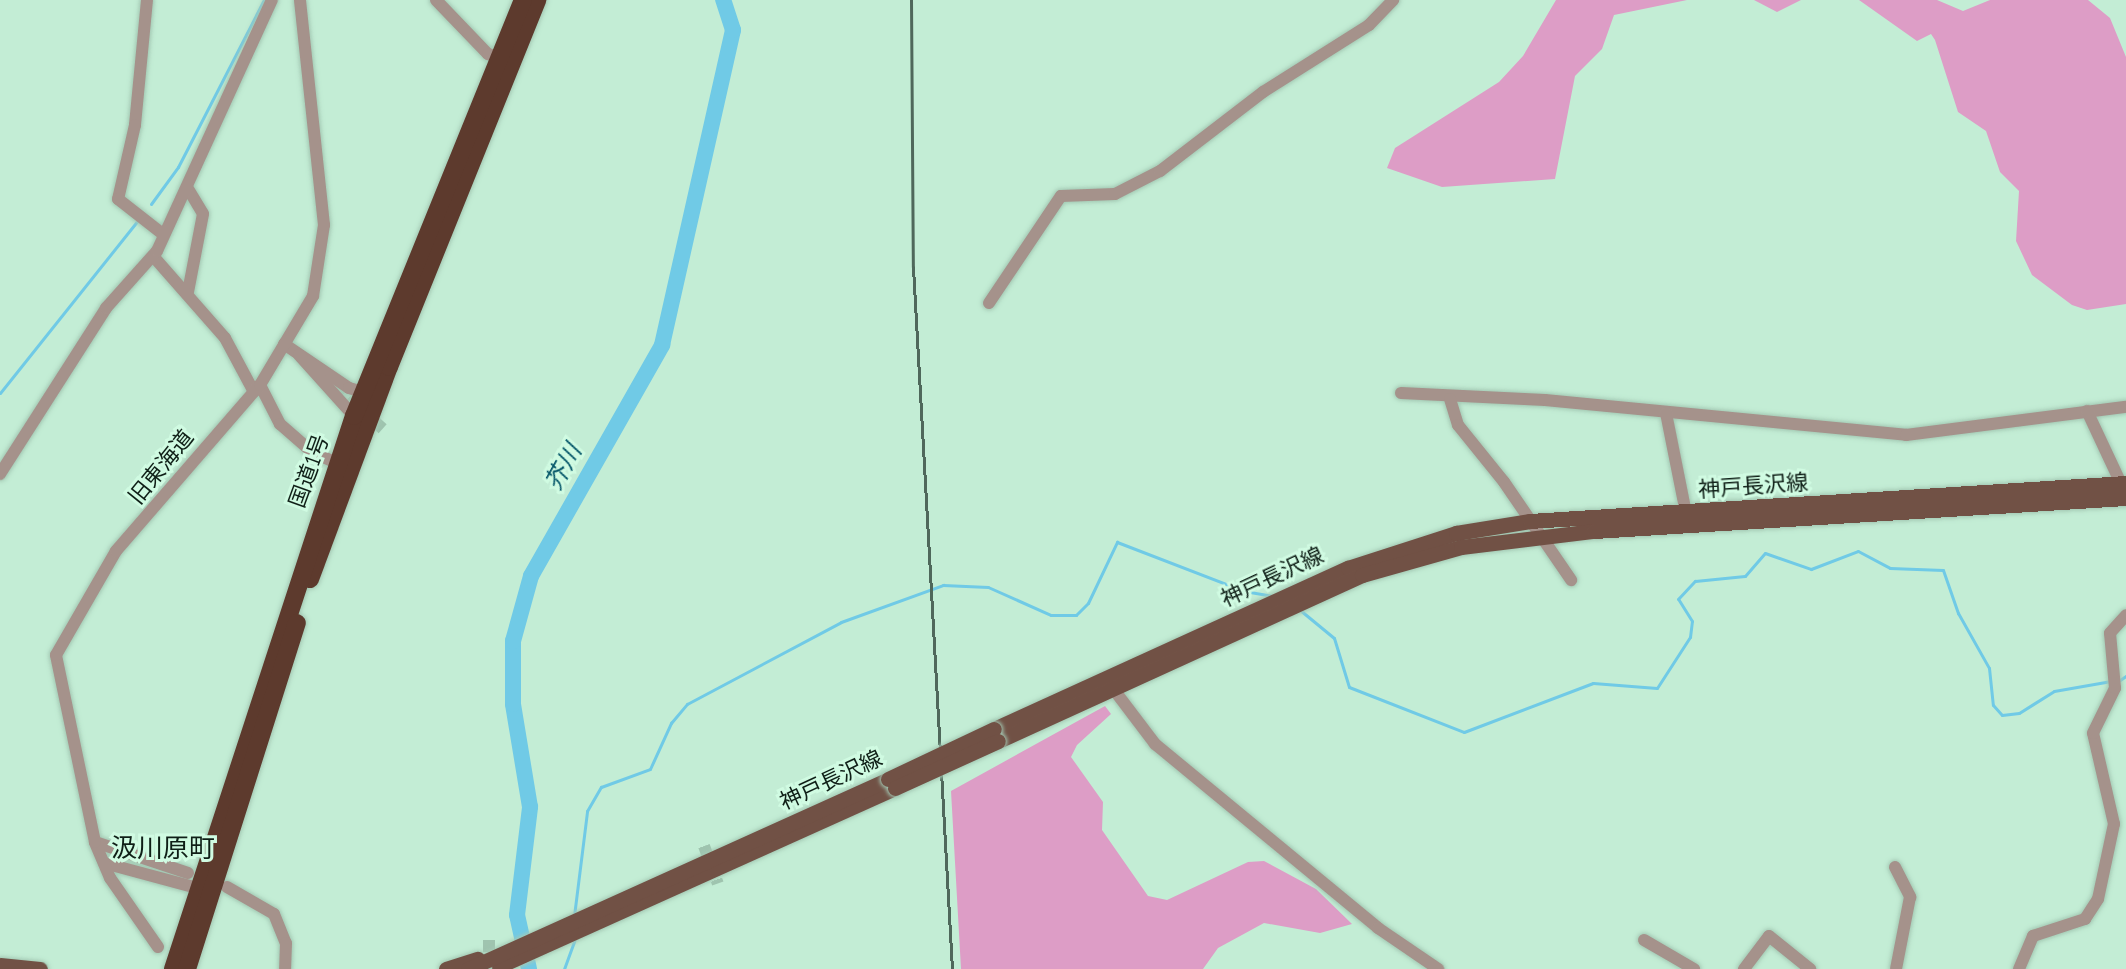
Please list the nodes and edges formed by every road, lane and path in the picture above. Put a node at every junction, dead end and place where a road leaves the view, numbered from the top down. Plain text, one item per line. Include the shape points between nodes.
1 (147, 0) edge
2 (272, 0) edge
3 (300, 0) edge
4 (436, 0) edge
5 (524, 0) edge
6 (537, 0) edge
7 (1394, 0) edge
8 (500, 58) junction
9 (187, 187) junction
10 (164, 235) junction
11 (153, 256) junction
12 (188, 292) junction
13 (989, 303) dead end
14 (284, 344) junction
15 (298, 354) junction
16 (335, 386) tunnel mouth
17 (257, 388) junction
18 (363, 392) junction
19 (1401, 393) dead end
20 (1450, 399) junction
21 (2126, 407) edge
22 (2087, 411) junction
23 (1666, 413) junction
24 (354, 416) junction
25 (337, 463) junction
26 (0, 474) edge
27 (2125, 489) edge
28 (1686, 513) junction
29 (1530, 521) junction
30 (1543, 536) junction
31 (1571, 580) dead end
32 (2126, 615) edge
33 (1109, 685) junction
34 (95, 842) junction
35 (104, 863) junction
36 (1895, 867) dead end
37 (192, 881) junction
38 (227, 887) dead end
39 (603, 914) junction
40 (1644, 940) dead end
41 (158, 947) dead end
42 (0, 965) edge
43 (501, 965) edge
44 (39, 969) edge
45 (173, 969) edge
46 (188, 969) edge
47 (285, 969) edge
48 (446, 969) edge
49 (468, 969) edge
50 (1438, 969) edge
51 (1694, 969) edge
52 (1744, 969) edge
53 (1810, 969) edge
54 (1896, 969) edge
55 (2019, 969) edge

1 - 10 street via 135,124 118,199
2 - 9 street
3 - 14 street, 旧東海道 via 324,239 313,296
4 - 8 street via 488,54
5 - 8 highway, 国道1号
6 - 46 highway, 国道1号 via 335,507
7 - 13 street via 1369,25 1263,92 1160,171 1115,194 1061,196
8 - 18 highway, 国道1号
9 - 10 street
9 - 12 street via 204,214
10 - 11 street
11 - 12 street
11 - 26 street via 106,308
12 - 17 street via 225,338
14 - 15 street
14 - 17 street, 旧東海道
15 - 16 street
15 - 18 street
15 - 24 street
17 - 25 street via 280,424 312,452
17 - 34 street, 旧東海道 via 116,551 56,655
18 - 24 highway, 国道1号
19 - 20 street
20 - 23 street via 1526,399
20 - 29 street via 1458,425
21 - 22 street
22 - 23 street via 1906,435
22 - 27 street
23 - 28 street
24 - 25 highway, 国道1号
25 - 37 highway, 国道1号
27 - 28 main road, 神戸長沢線
27 - 30 main road, 神戸長沢線
28 - 29 main road, 神戸長沢線
29 - 30 street
29 - 33 main road, 神戸長沢線 via 1456,532 1348,568 1222,625
30 - 31 street
30 - 33 main road, 神戸長沢線 via 1461,547 1362,575
32 - 55 street via 2110,633 2115,683 2093,733 2114,824 2098,899 2085,919 2033,936
33 - 39 main road, 神戸長沢線, bridge
33 - 50 street via 1155,744 1378,928
34 - 35 street, 旧東海道
34 - 37 street
35 - 37 street
35 - 41 street, 旧東海道
36 - 54 street via 1910,897
37 - 45 highway, 国道1号
38 - 47 street via 258,901 284,932
39 - 43 main road, 神戸長沢線
39 - 43 main road, 神戸長沢線 via 591,927
40 - 51 street
42 - 44 main road
43 - 48 main road, 神戸長沢線
43 - 49 main road, 神戸長沢線
52 - 53 street via 1769,936

